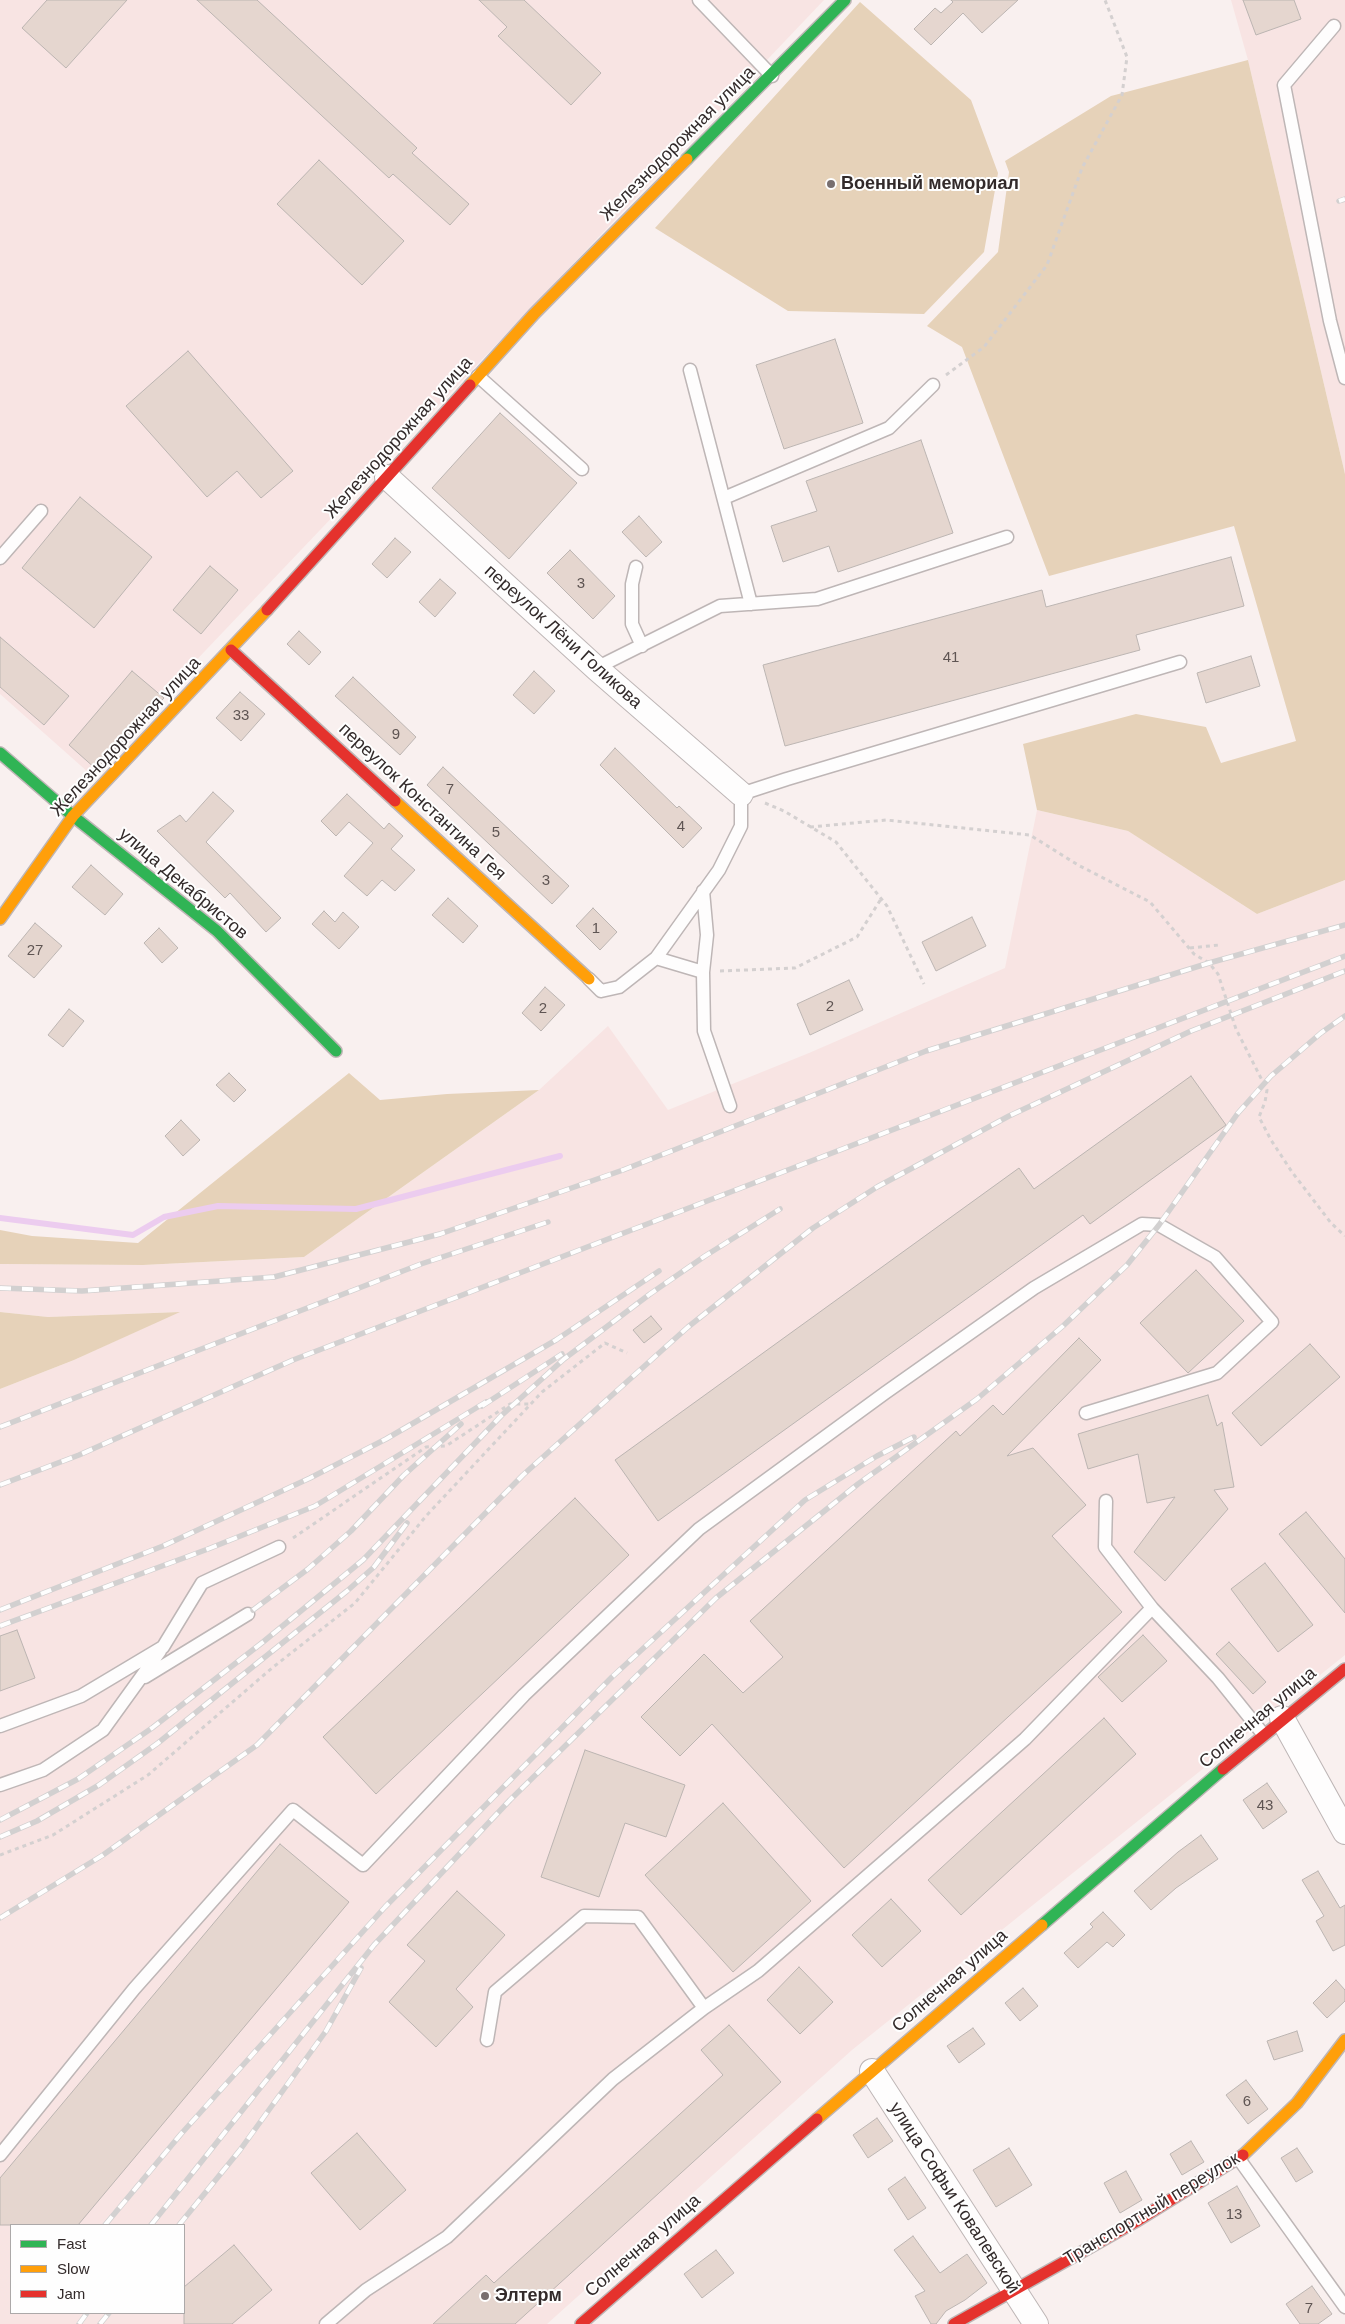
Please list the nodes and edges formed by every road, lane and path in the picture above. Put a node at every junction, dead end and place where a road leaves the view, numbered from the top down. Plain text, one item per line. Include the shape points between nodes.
1 (699, 0) edge
2 (845, 0) edge
3 (1105, 0) edge
4 (1334, 26) dead end
5 (772, 76) junction
6 (690, 370) dead end
7 (478, 376) junction
8 (1345, 378) edge
9 (933, 384) joint
10 (582, 469) dead end
11 (387, 477) junction
12 (724, 498) junction
13 (41, 511) dead end
14 (1007, 537) dead end
15 (0, 558) edge
16 (636, 567) dead end
17 (751, 604) junction
18 (642, 646) junction
19 (231, 650) junction
20 (1180, 662) dead end
21 (596, 668) junction
22 (0, 753) edge
23 (741, 794) junction
24 (73, 816) junction
25 (810, 827) junction
26 (703, 891) junction
27 (881, 899) junction
28 (0, 918) edge
29 (1219, 945) dead end
30 (1190, 948) junction
31 (656, 958) junction
32 (703, 972) junction
33 (589, 979) joint
34 (924, 984) dead end
35 (336, 1051) dead end
36 (730, 1106) dead end
37 (1345, 1236) edge
38 (626, 1353) dead end
39 (531, 1404) junction
40 (1086, 1412) dead end
41 (1106, 1501) dead end
42 (279, 1547) joint
43 (1152, 1608) junction
44 (248, 1614) dead end
45 (163, 1647) junction
46 (1345, 1669) edge
47 (139, 1680) junction
48 (1282, 1718) junction
49 (0, 1726) edge
50 (1263, 1734) junction
51 (0, 1785) edge
52 (1345, 1832) edge
53 (0, 1855) edge
54 (704, 2008) junction
55 (488, 2040) dead end
56 (1345, 2040) edge
57 (872, 2071) junction
58 (0, 2155) edge
59 (1239, 2159) junction
60 (1014, 2290) junction
61 (1345, 2307) edge
62 (326, 2324) edge
63 (581, 2324) edge
64 (954, 2324) edge
65 (1036, 2324) edge

1 - 5 lane
2 - 5 street, Железнодорожная улица
3 - 9 path via 1127,57 1122,95 1082,168 1047,265 984,347
4 - 8 lane via 1284,85 1330,320
5 - 7 street, Железнодорожная улица via 534,314
6 - 12 lane
7 - 10 lane
7 - 11 street, Железнодорожная улица
9 - 12 lane via 889,428
11 - 19 street, Железнодорожная улица
11 - 21 street, переулок Лёни Голикова
12 - 17 lane
13 - 15 lane
14 - 17 lane via 817,599
16 - 18 lane via 632,584 632,624
17 - 18 lane via 720,606
18 - 21 lane
19 - 24 street, Железнодорожная улица
19 - 33 street, переулок Константина Гея
20 - 23 lane
21 - 23 street, переулок Лёни Голикова
22 - 24 street, улица Декабристов
23 - 25 path via 784,811
23 - 26 lane via 741,826 719,870
24 - 28 street, Железнодорожная улица
24 - 35 street, улица Декабристов via 217,931
25 - 27 path via 836,842
25 - 30 path via 886,820 1030,835 1078,865 1150,902
26 - 31 lane
26 - 32 lane via 707,935
27 - 32 path via 857,937 795,968
27 - 34 path
29 - 30 path
30 - 37 path via 1218,974 1236,1029 1267,1090 1259,1117 1270,1140 1331,1223
31 - 32 lane
31 - 33 lane via 619,987 601,991
32 - 36 lane via 704,1031
38 - 39 path via 605,1343
39 - 42 path via 510,1404 446,1446 426,1447
39 - 53 path via 426,1516 355,1603 272,1668 148,1775 54,1835
40 - 58 lane via 1217,1373 1272,1322 1215,1257 1159,1225 1142,1224 1034,1288 699,1529 524,1695 363,1865 294,1810 134,1989
41 - 43 lane via 1105,1547
42 - 45 lane via 202,1583
43 - 50 lane via 1218,1678
43 - 54 lane via 1025,1739 758,1971
44 - 47 lane
45 - 47 lane
45 - 49 lane via 81,1696
46 - 48 street, Солнечная улица
47 - 51 lane via 103,1730 43,1770
48 - 50 street, Солнечная улица
48 - 52 street
50 - 57 street, Солнечная улица
54 - 55 lane via 638,1917 584,1916 495,1992
54 - 62 lane via 613,2080 446,2237 366,2290
56 - 59 street, Транспортный переулок via 1297,2103
57 - 60 street, улица Софьи Ковалевской
57 - 63 street, Солнечная улица
59 - 60 street, Транспортный переулок
59 - 61 lane
60 - 64 street, Транспортный переулок
60 - 65 street, улица Софьи Ковалевской

